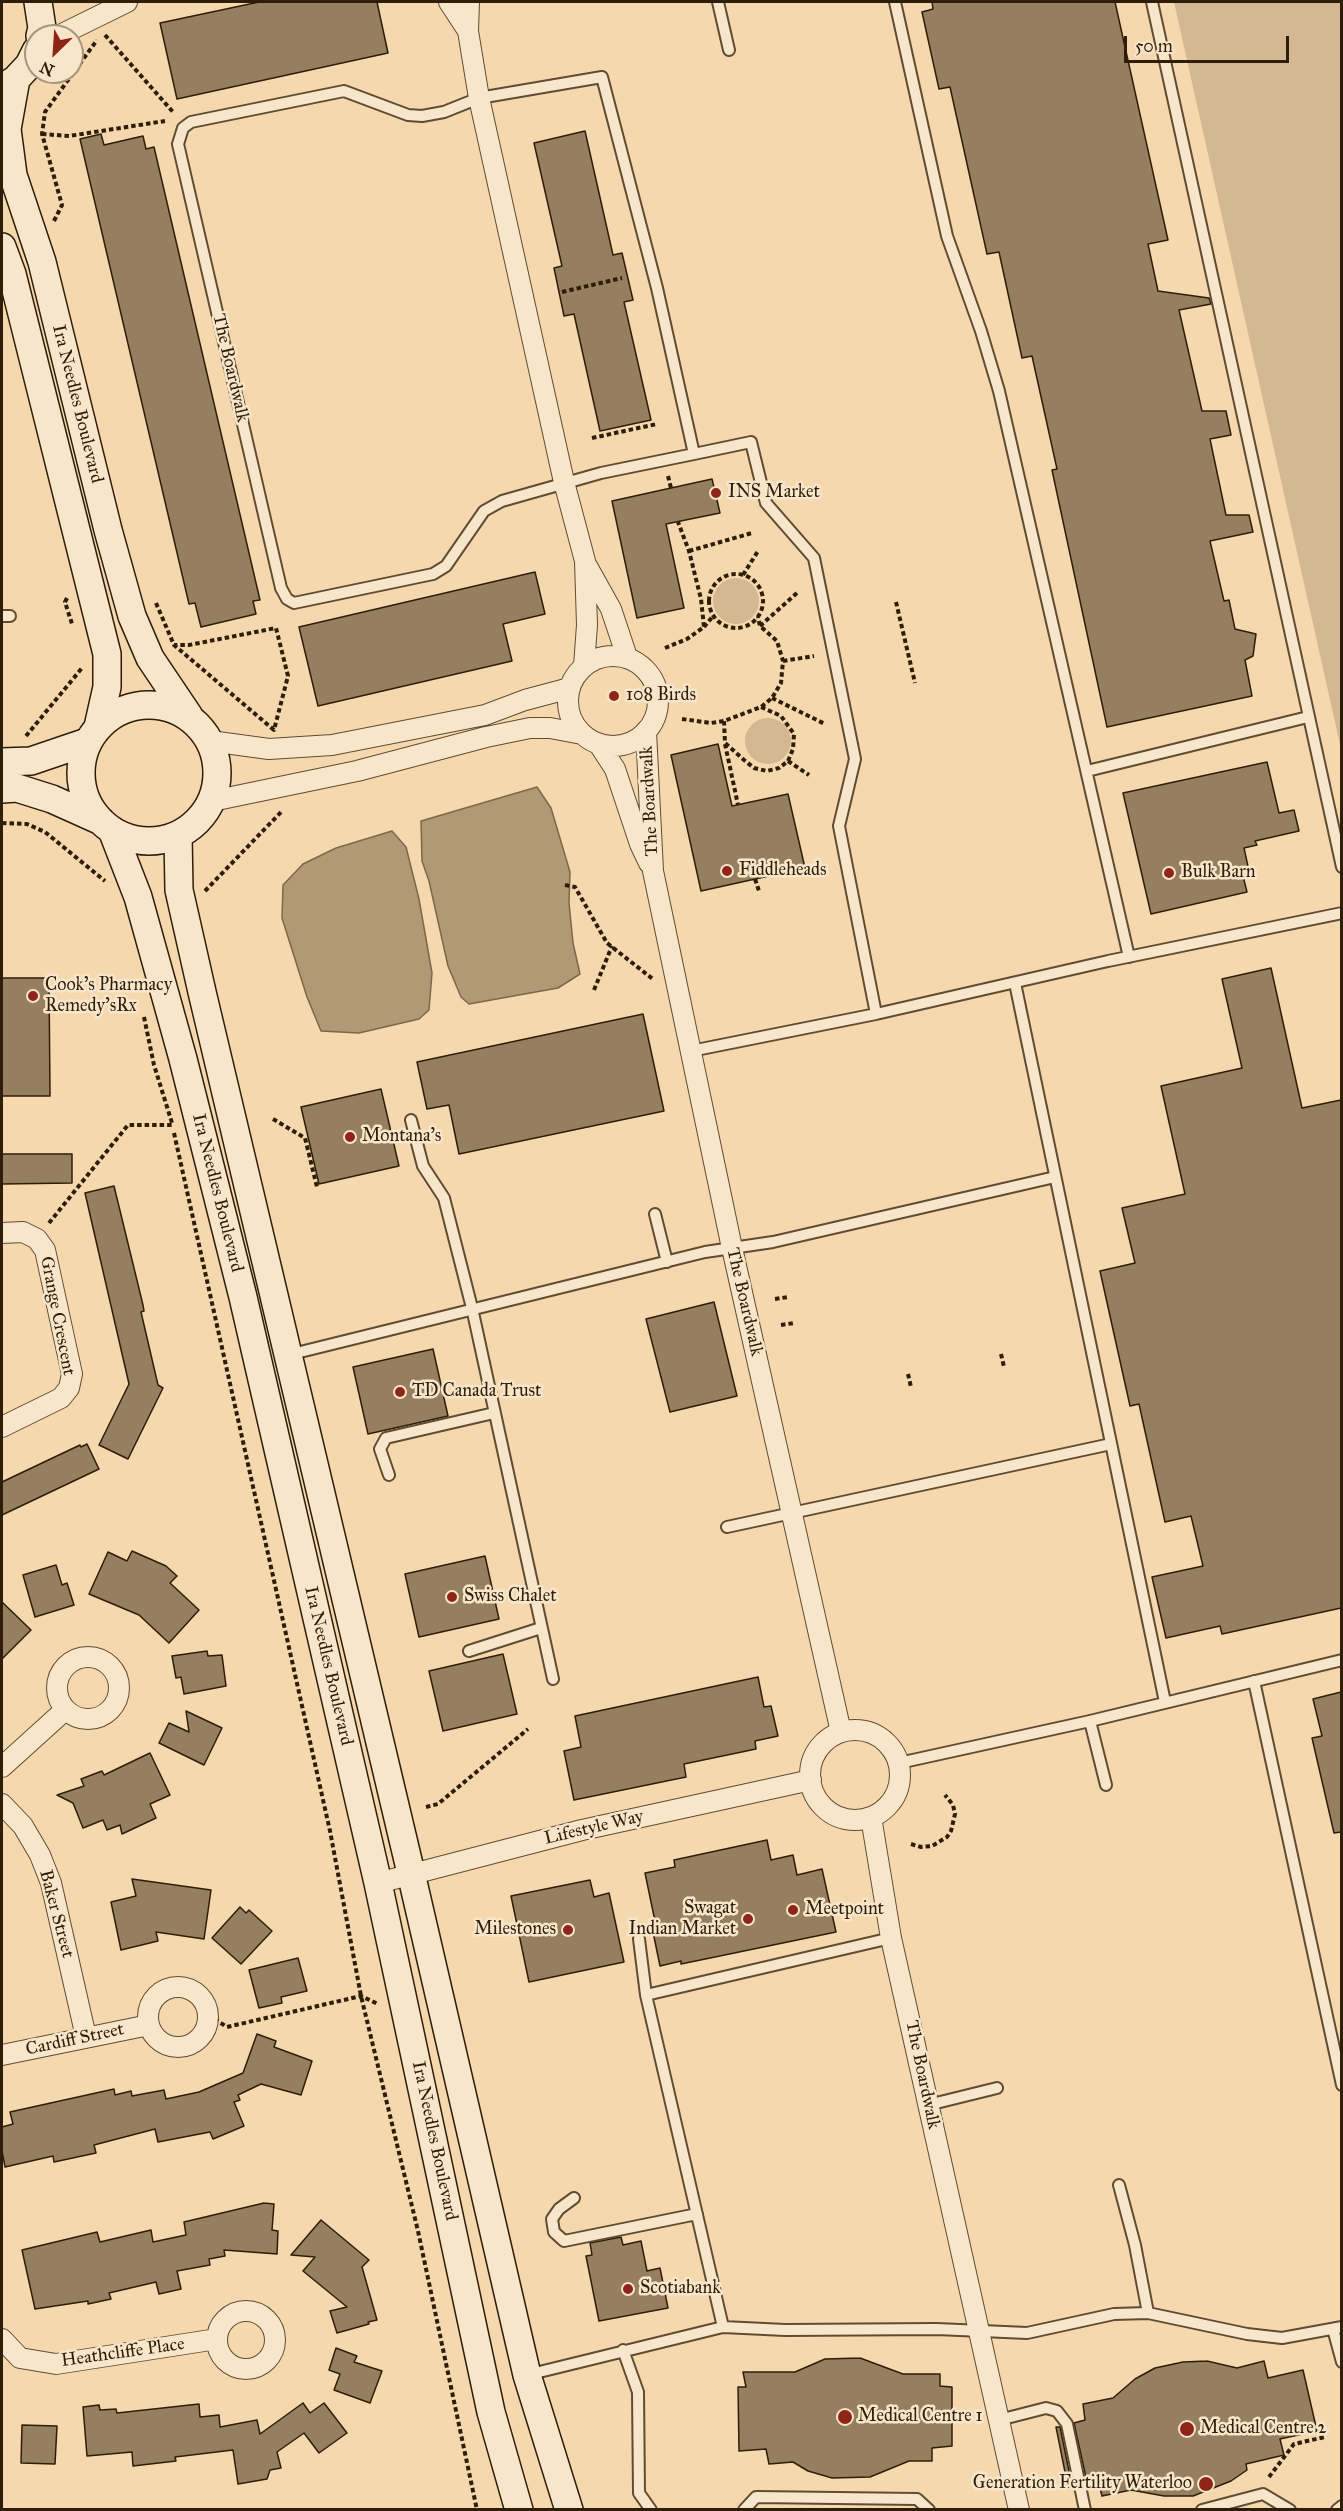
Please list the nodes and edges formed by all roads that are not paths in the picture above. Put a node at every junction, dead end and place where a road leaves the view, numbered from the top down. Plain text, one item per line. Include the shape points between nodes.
1 (38, 2) edge
2 (128, 2) edge
3 (449, 2) edge
4 (469, 2) edge
5 (718, 2) edge
6 (895, 2) edge
7 (1152, 2) edge
8 (41, 24) edge
9 (83, 24) edge
10 (468, 31) junction
11 (729, 50) dead end
12 (24, 70) edge
13 (9, 83) edge
14 (479, 99) junction
15 (2, 247) edge
16 (694, 454) junction
17 (564, 482) junction
18 (585, 561) junction
19 (627, 657) junction
20 (584, 666) junction
21 (570, 688) junction
22 (189, 716) junction
23 (1308, 717) junction
24 (646, 731) junction
25 (92, 734) junction
26 (590, 738) junction
27 (210, 741) junction
28 (2, 762) edge
29 (1087, 771) junction
30 (2, 789) edge
31 (212, 801) junction
32 (106, 826) junction
33 (178, 835) junction
34 (1341, 867) edge
35 (654, 870) junction
36 (1341, 913) edge
37 (1129, 957) junction
38 (1015, 983) junction
39 (876, 1014) junction
40 (690, 1050) junction
41 (411, 1120) dead end
42 (1055, 1177) junction
43 (655, 1214) dead end
44 (2, 1233) edge
45 (732, 1248) junction
46 (667, 1262) junction
47 (472, 1308) junction
48 (288, 1355) junction
49 (494, 1413) junction
50 (2, 1427) edge
51 (1111, 1444) junction
52 (389, 1475) dead end
53 (792, 1512) junction
54 (727, 1527) dead end
55 (541, 1628) junction
56 (469, 1651) dead end
57 (1341, 1660) edge
58 (553, 1679) dead end
59 (1254, 1682) junction
60 (1165, 1702) junction
61 (66, 1710) dead end
62 (1090, 1721) junction
63 (841, 1732) junction
64 (899, 1763) junction
65 (2, 1767) edge
66 (811, 1780) junction
67 (1106, 1785) dead end
68 (2, 1804) edge
69 (871, 1817) junction
70 (411, 1873) junction
71 (378, 1882) junction
72 (891, 1938) junction
73 (639, 1939) dead end
74 (646, 1995) junction
75 (149, 2025) junction
76 (86, 2037) junction
77 (2, 2055) edge
78 (1341, 2085) edge
79 (998, 2088) dead end
80 (928, 2105) junction
81 (1119, 2185) dead end
82 (574, 2198) dead end
83 (697, 2214) junction
84 (1148, 2313) junction
85 (723, 2327) junction
86 (1337, 2328) edge
87 (979, 2331) junction
88 (2, 2339) edge
89 (217, 2339) dead end
90 (623, 2350) junction
91 (1341, 2362) edge
92 (527, 2375) junction
93 (999, 2420) junction
94 (1341, 2506) edge
95 (519, 2510) edge
96 (569, 2510) edge
97 (651, 2510) edge
98 (744, 2510) edge
99 (929, 2510) edge
100 (1019, 2510) edge
101 (1085, 2510) edge
102 (1202, 2510) edge
103 (1290, 2510) edge
104 (1337, 2510) edge

1 - 8 main road
2 - 9 street
3 - 10 street
4 - 10 street
5 - 11 lane
6 - 29 lane via 947,236 999,391
7 - 23 lane
10 - 14 street
12 - 13 main road
13 - 22 main road, Ira Needles Boulevard via 7,129 13,175 42,262 132,616 150,658
14 - 16 lane via 602,77 657,288
14 - 17 street
14 - 17 lane, The Boardwalk via 444,112 408,115 344,91 191,122 183,128 178,144 281,588 287,599 307,602 433,573 446,566 484,512 502,501
15 - 25 main road, Ira Needles Boulevard via 107,654 107,687
16 - 17 lane
16 - 39 lane via 751,442 766,503 814,558 855,759 839,826
17 - 18 street
18 - 19 street via 611,609
18 - 20 street
19 - 20 street via 597,658
19 - 24 street via 646,670 657,693 658,707
20 - 21 street
21 - 26 street via 572,719
21 - 27 street via 485,715 332,745 269,749
22 - 25 main road via 151,704 131,706 113,714
22 - 27 main road
23 - 29 lane
23 - 34 lane
24 - 26 street via 624,744 606,745
24 - 35 street, The Boardwalk
25 - 28 main road via 31,761
25 - 32 main road via 81,763 81,784 88,804
26 - 31 street via 550,728 530,728 357,771
26 - 35 street, The Boardwalk via 615,768 640,844
27 - 31 main road via 217,760 218,781
29 - 37 lane
30 - 32 main road via 17,788 42,795
31 - 33 main road via 198,821
32 - 33 main road via 133,839 156,841
32 - 71 main road, Ira Needles Boulevard via 138,897 183,1059
33 - 48 main road, Ira Needles Boulevard via 179,890
35 - 40 street, The Boardwalk
36 - 37 lane
37 - 38 lane
38 - 39 lane
38 - 42 lane
39 - 40 lane
40 - 45 street, The Boardwalk
41 - 47 lane via 423,1166 444,1198
42 - 45 lane
42 - 51 lane
43 - 46 lane
44 - 50 street, Grange Crescent via 23,1232 37,1239 45,1250 72,1374 69,1388 61,1398
45 - 46 lane
45 - 53 street, The Boardwalk
46 - 47 lane
47 - 48 lane
47 - 49 lane
48 - 70 main road, Ira Needles Boulevard
49 - 52 lane via 386,1438 380,1449
49 - 55 lane
51 - 53 lane
51 - 60 lane
53 - 54 lane
53 - 63 street, The Boardwalk
55 - 56 lane
55 - 58 lane
57 - 59 lane
59 - 60 lane
59 - 78 lane
60 - 62 lane
61 - 65 street
62 - 64 lane
62 - 67 lane
63 - 64 street via 861,1730 878,1736
63 - 66 street via 825,1742 815,1755
64 - 69 street via 896,1795 884,1810
66 - 69 street via 819,1801 833,1813 849,1819
66 - 70 street, Lifestyle Way via 582,1830
68 - 76 street, Baker Street via 23,1826 51,1883
69 - 72 street, The Boardwalk
70 - 71 street, Lifestyle Way
70 - 92 main road, Ira Needles Boulevard
71 - 95 main road, Ira Needles Boulevard via 492,2412
72 - 74 lane
72 - 80 street, The Boardwalk
73 - 74 lane
74 - 83 lane
75 - 75 street, Cardiff Street via 150,2005 156,1996 172,1987 194,1991 208,2015 200,2037 177,2047 155,2037
75 - 76 street, Cardiff Street
76 - 77 street, Cardiff Street
79 - 80 lane
80 - 87 street, The Boardwalk
81 - 84 lane
82 - 83 lane via 552,2219 554,2232 564,2241
83 - 85 lane
84 - 86 lane via 1282,2338
84 - 87 lane via 1114,2314 1027,2333
85 - 87 lane
85 - 90 lane
86 - 91 lane
87 - 93 street, The Boardwalk
88 - 89 street, Heathcliffe Place via 20,2358 56,2364
90 - 92 lane
90 - 97 lane via 638,2392 639,2493
92 - 96 main road, Ira Needles Boulevard
93 - 100 street, The Boardwalk
93 - 101 lane via 1046,2408 1057,2411 1067,2424
94 - 104 lane
98 - 99 lane via 756,2498 917,2499
102 - 103 lane via 1263,2493

